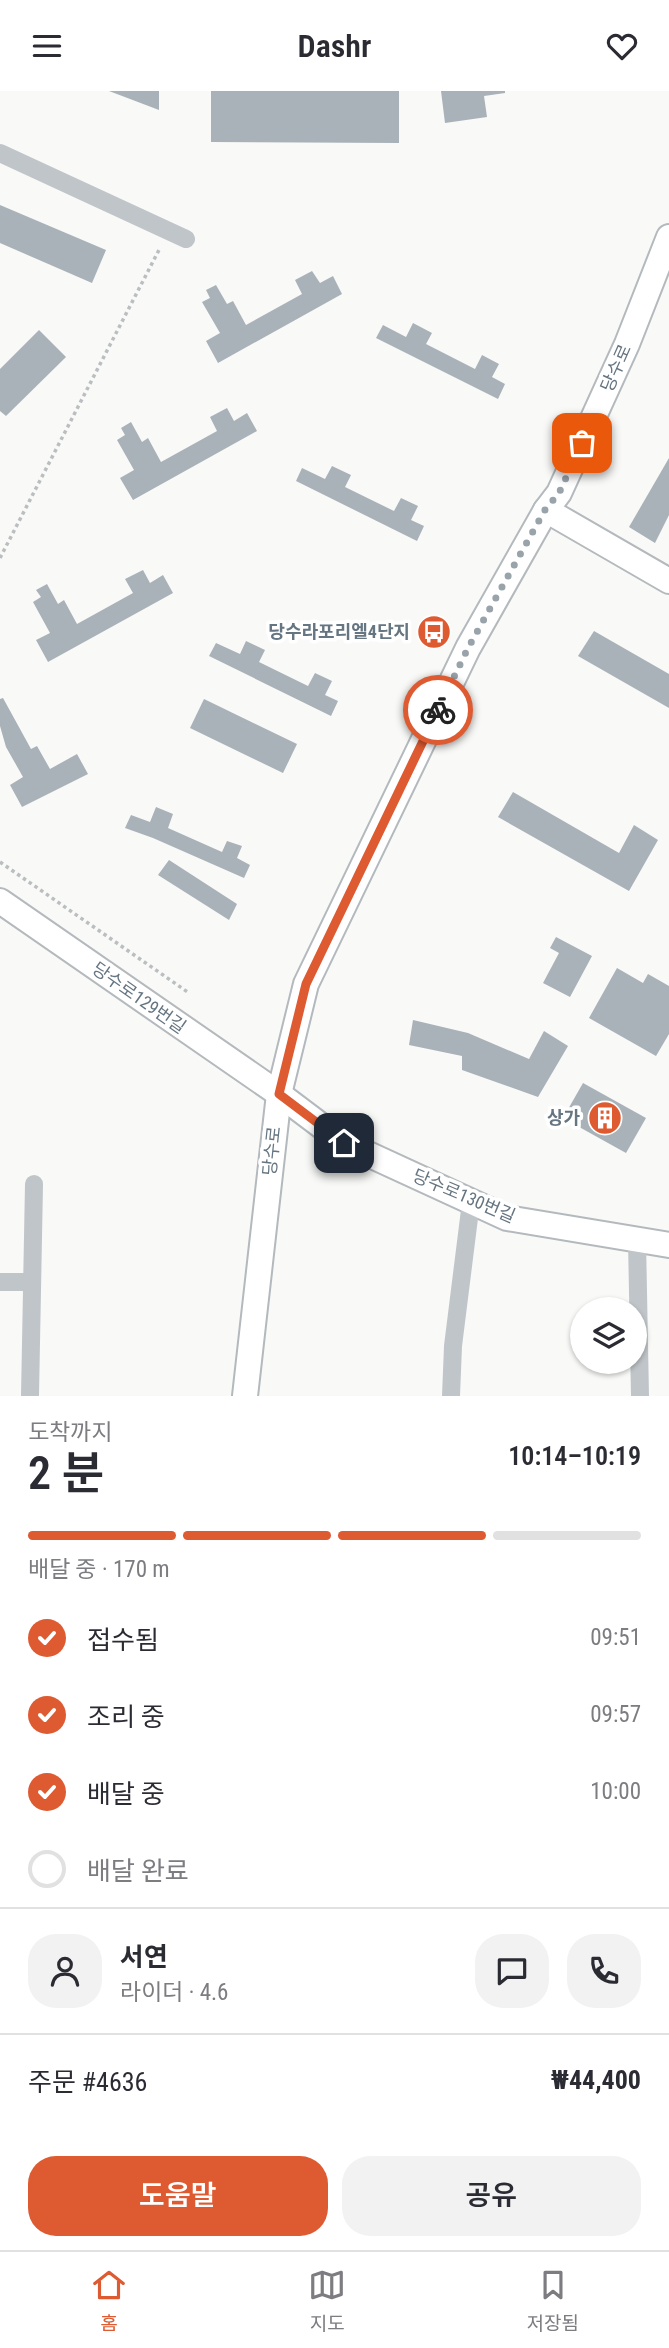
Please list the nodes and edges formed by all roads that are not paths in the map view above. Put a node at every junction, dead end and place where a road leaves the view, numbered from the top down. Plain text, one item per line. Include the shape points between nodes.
1 (0, 153) edge
2 (669, 237) edge
3 (186, 239) dead end
4 (545, 510) junction
5 (669, 581) edge
6 (0, 901) edge
7 (279, 1094) junction
8 (34, 1184) dead end
9 (471, 1202) junction
10 (637, 1240) junction
11 (669, 1245) edge
12 (0, 1282) edge
13 (32, 1282) junction
14 (30, 1396) edge
15 (245, 1396) edge
16 (451, 1396) edge
17 (640, 1396) edge

1 - 3 street
2 - 4 street, 당수로 via 622,357 559,493
4 - 5 street
4 - 7 street, 당수로 via 468,648 306,984
6 - 7 street, 당수로129번길
7 - 9 street, 당수로130번길 via 344,1143
7 - 15 street, 당수로
8 - 13 street
9 - 10 street, 당수로130번길 via 507,1218
9 - 16 street
10 - 11 street, 당수로130번길
10 - 17 street
12 - 13 street
13 - 14 street

